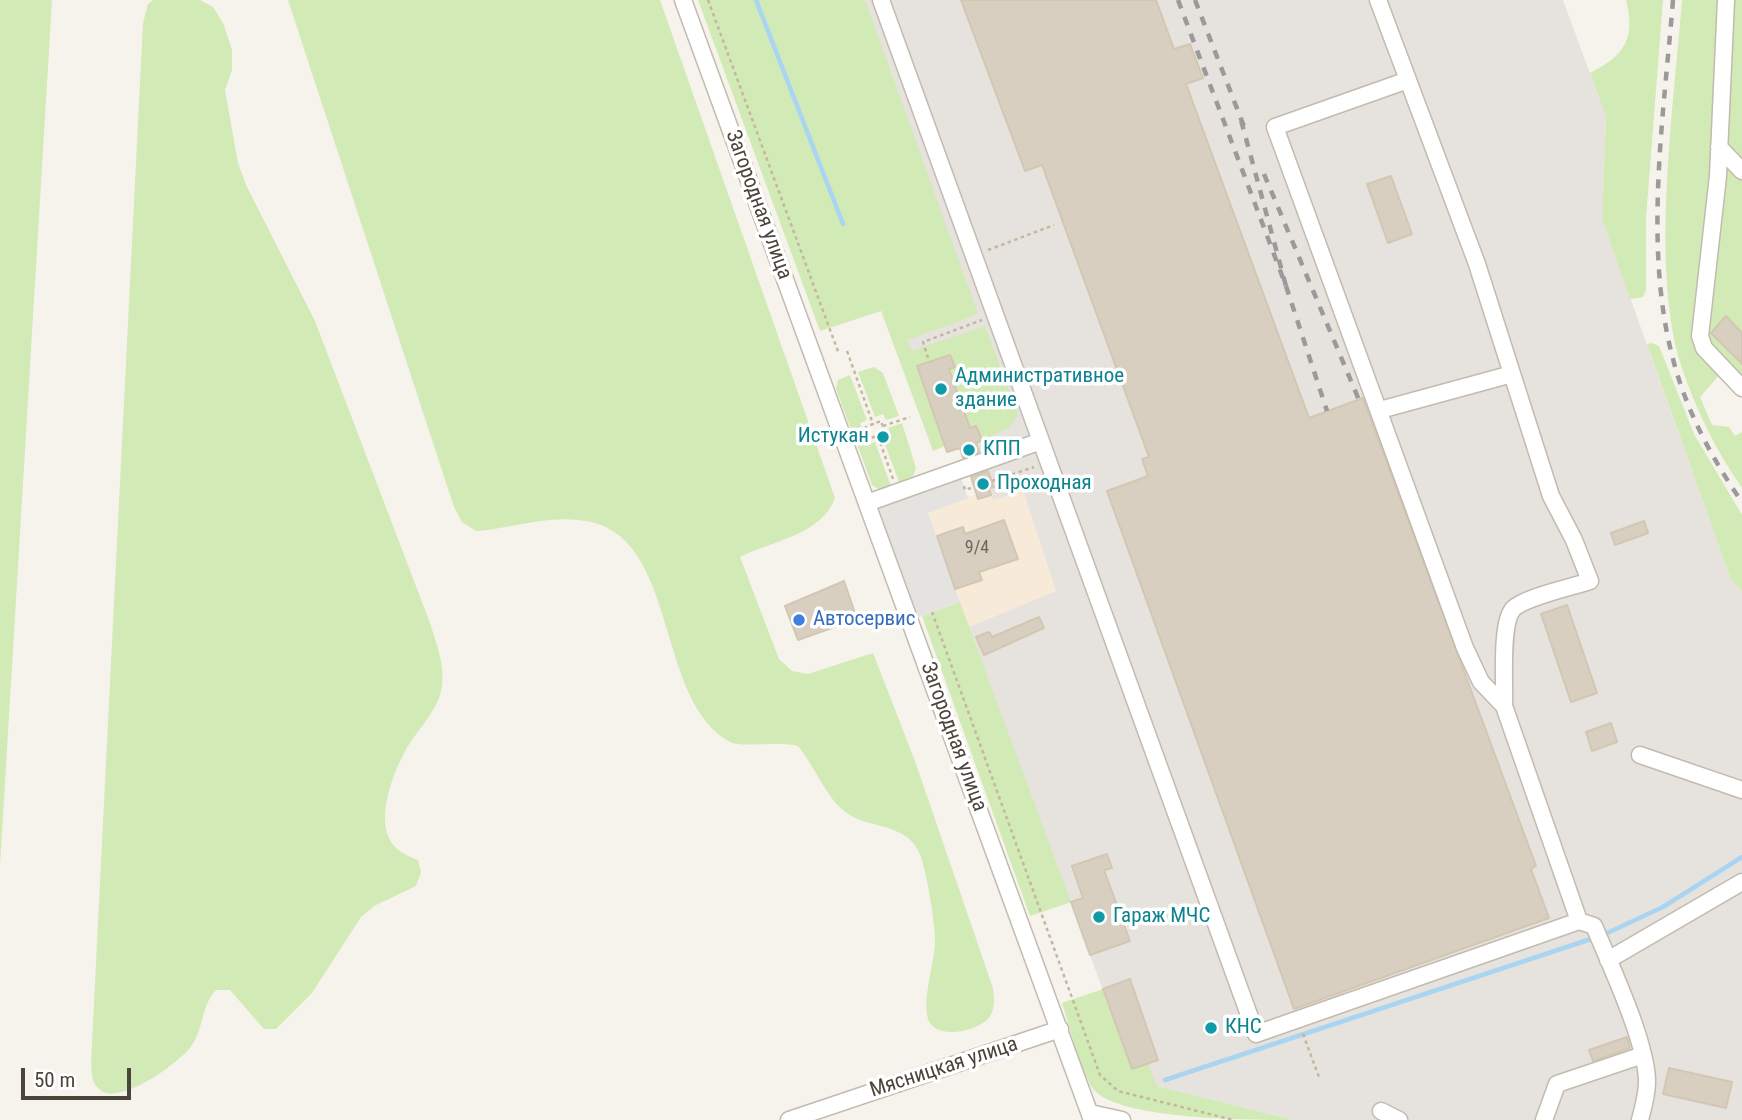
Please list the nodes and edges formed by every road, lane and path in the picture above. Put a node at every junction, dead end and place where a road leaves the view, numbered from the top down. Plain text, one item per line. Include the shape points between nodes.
1 (683, 0) edge
2 (708, 0) edge
3 (881, 0) edge
4 (1378, 0) edge
5 (1726, 0) edge
6 (1408, 80) junction
7 (1720, 147) junction
8 (1742, 171) edge
9 (1054, 225) dead end
10 (973, 256) junction
11 (995, 316) junction
12 (847, 351) dead end
13 (839, 354) dead end
14 (928, 358) dead end
15 (1512, 374) junction
16 (1742, 388) edge
17 (1380, 410) junction
18 (910, 417) dead end
19 (873, 424) junction
20 (883, 426) junction
21 (878, 436) junction
22 (1041, 441) junction
23 (1039, 466) dead end
24 (992, 481) dead end
25 (898, 492) junction
26 (867, 503) junction
27 (932, 612) dead end
28 (1504, 706) junction
29 (1640, 755) dead end
30 (1742, 790) edge
31 (1742, 882) edge
32 (1579, 921) junction
33 (1608, 960) junction
34 (1297, 1020) junction
35 (1060, 1029) junction
36 (1643, 1055) junction
37 (1319, 1077) dead end
38 (1381, 1111) dead end
39 (1091, 1116) edge
40 (789, 1120) edge
41 (1122, 1120) edge
42 (1233, 1120) edge
43 (1399, 1120) edge
44 (1544, 1120) edge
45 (1640, 1120) edge

1 - 26 street, Загородная улица
2 - 13 path
3 - 10 street
4 - 6 street
5 - 7 street
6 - 15 street via 1477,264
6 - 17 street via 1275,127
7 - 8 street
7 - 16 street via 1700,336 1704,348
9 - 10 path
10 - 11 street
11 - 14 path via 923,342
11 - 22 street
12 - 19 path
15 - 17 street
15 - 28 street via 1551,496 1590,581 1513,610 1507,623
17 - 28 street via 1472,668
18 - 20 path
19 - 20 path via 881,421
19 - 21 path via 866,427 871,438
20 - 21 path via 885,433
21 - 25 path
22 - 25 street
22 - 34 street via 1256,1034
23 - 24 path
25 - 26 street
26 - 35 street, Загородная улица
27 - 42 path via 1100,1075 1118,1091
28 - 32 street
29 - 30 street
31 - 33 street
32 - 33 street via 1591,923
32 - 34 street
33 - 36 street
34 - 37 path
35 - 39 street, Загородная улица
35 - 40 street, Мясницкая улица
36 - 44 street via 1557,1084
36 - 45 street via 1647,1083
38 - 43 street
39 - 41 street

